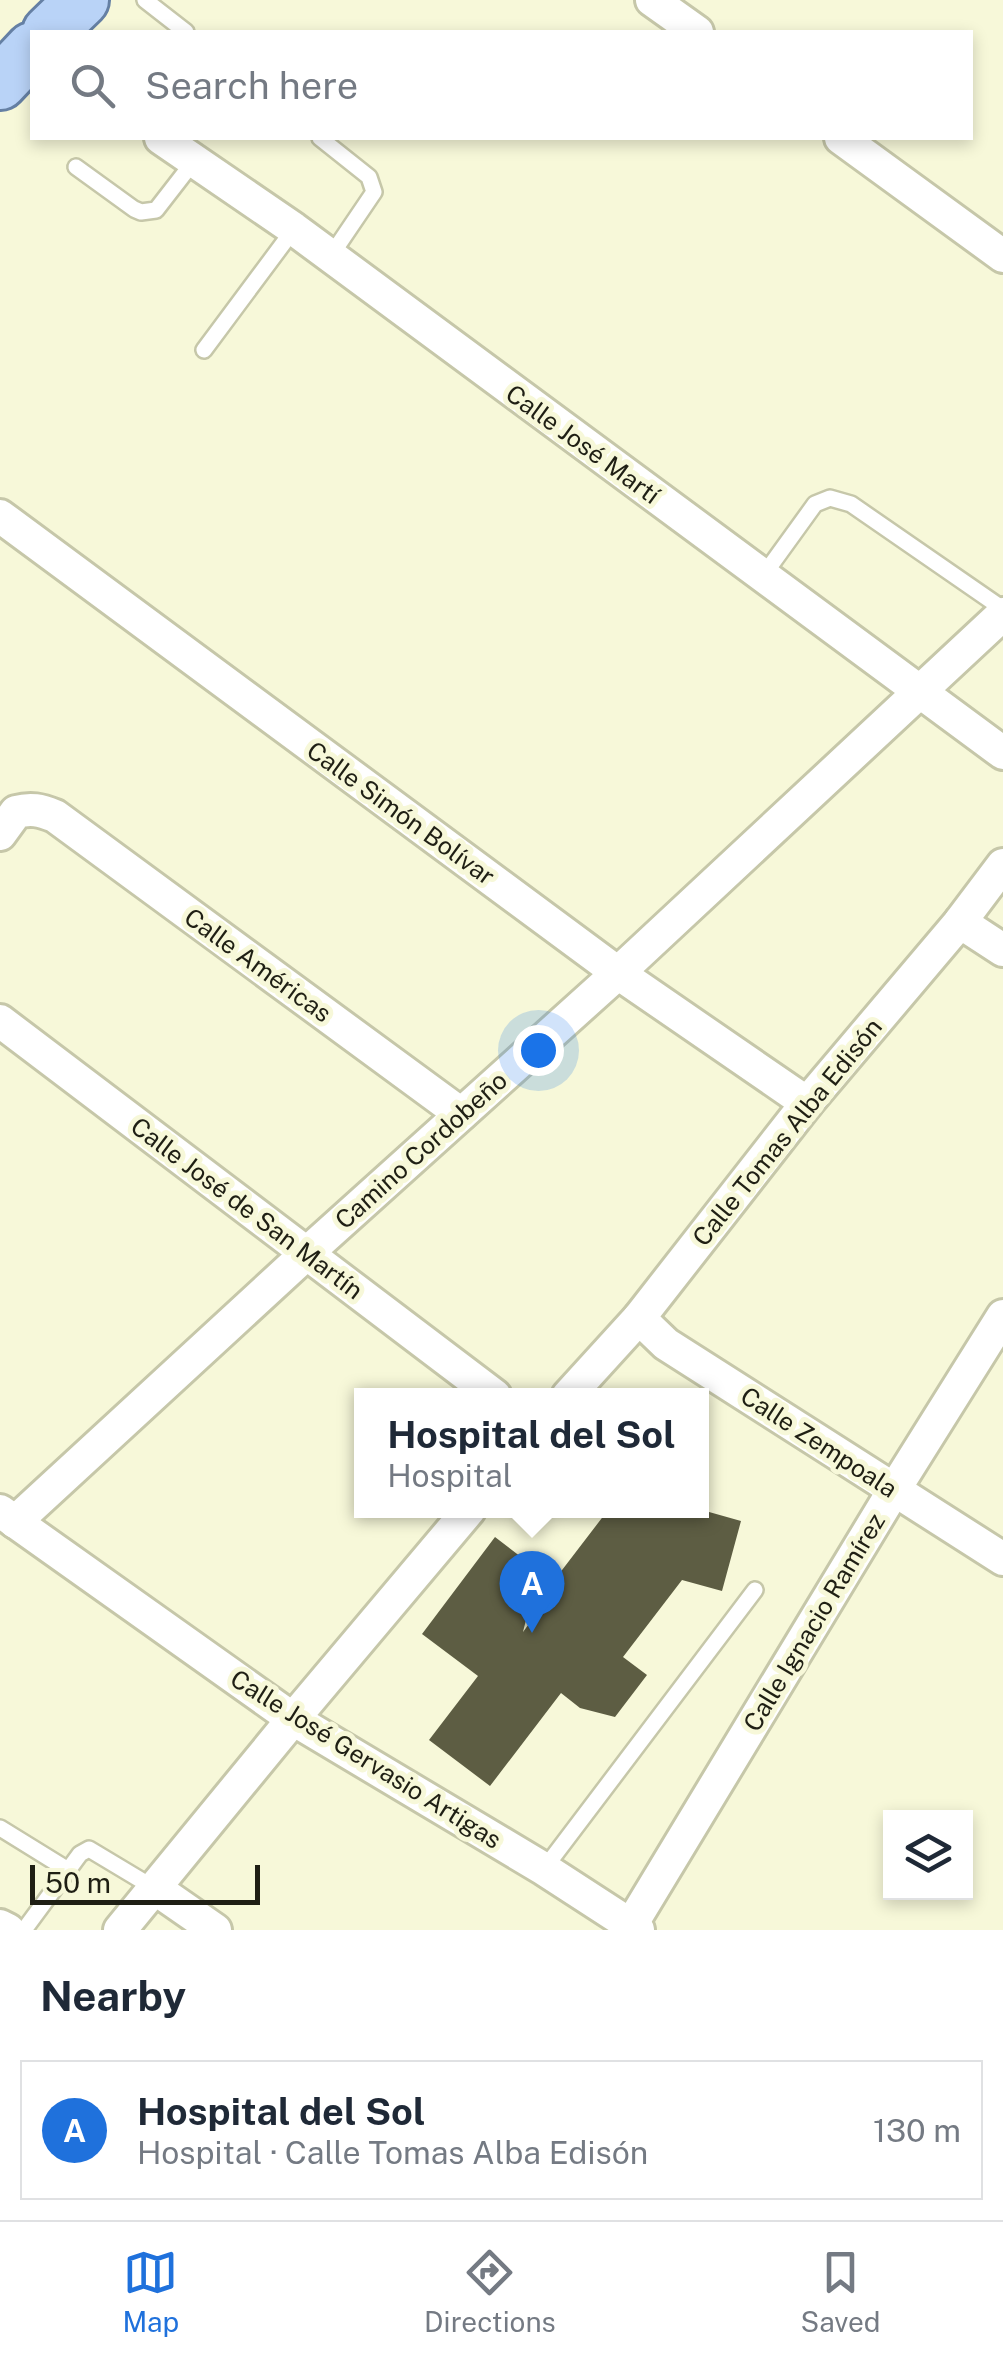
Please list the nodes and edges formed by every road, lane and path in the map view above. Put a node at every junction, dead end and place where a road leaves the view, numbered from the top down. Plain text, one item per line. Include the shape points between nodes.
1 (145, 0) edge
2 (652, 0) edge
3 (183, 30) edge
4 (694, 30) edge
5 (30, 50) edge
6 (0, 83) edge
7 (164, 140) edge
8 (323, 140) edge
9 (844, 140) edge
10 (194, 162) junction
11 (76, 167) dead end
12 (294, 229) junction
13 (1003, 256) edge
14 (330, 257) junction
15 (204, 350) dead end
16 (0, 516) edge
17 (762, 576) junction
18 (1003, 612) edge
19 (921, 693) junction
20 (1003, 753) edge
21 (0, 834) edge
22 (1003, 865) edge
23 (960, 922) junction
24 (1003, 950) edge
25 (618, 974) junction
26 (0, 1021) edge
27 (807, 1103) junction
28 (462, 1114) junction
29 (307, 1253) junction
30 (1003, 1316) edge
31 (640, 1318) junction
32 (484, 1388) edge
33 (575, 1388) edge
34 (894, 1490) junction
35 (7, 1516) edge
36 (462, 1518) edge
37 (1003, 1559) edge
38 (756, 1590) dead end
39 (293, 1719) junction
40 (0, 1828) edge
41 (544, 1869) junction
42 (68, 1870) junction
43 (156, 1889) junction
44 (0, 1926) edge
45 (632, 1928) edge
46 (8, 1930) edge
47 (24, 1930) edge
48 (120, 1930) edge
49 (215, 1930) edge

1 - 3 lane
2 - 4 street
5 - 6 main road
7 - 10 street, Calle José Martí
8 - 14 lane via 374,184
9 - 13 street
10 - 11 lane via 150,212 134,209
10 - 12 street, Calle José Martí
12 - 14 street, Calle José Martí
12 - 15 lane
14 - 17 street, Calle José Martí
16 - 25 street, Calle Simón Bolívar
17 - 18 lane via 815,504 830,498 851,504
17 - 19 street, Calle José Martí
18 - 19 street, Camino Cordobeño
19 - 20 street, Calle José Martí
19 - 25 street, Camino Cordobeño
21 - 28 street, Calle Américas via 16,812 28,808 55,816
22 - 23 street, Calle Tomas Alba Edisón
23 - 24 street
23 - 27 street, Calle Tomas Alba Edisón
25 - 27 street, Calle Simón Bolívar
25 - 28 street, Camino Cordobeño
26 - 29 street, Calle José de San Martín
27 - 31 street, Calle Tomas Alba Edisón
28 - 29 street, Camino Cordobeño
29 - 32 street, Calle José de San Martín
29 - 35 street, Camino Cordobeño
30 - 34 street, Calle Ignacio Ramírez
31 - 33 street, Calle Tomas Alba Edisón
31 - 34 street, Calle Zempoala via 666,1344
34 - 37 street, Calle Zempoala
34 - 45 street, Calle Ignacio Ramírez
35 - 39 street, Calle José Gervasio Artigas
36 - 39 street
38 - 41 lane
39 - 41 street, Calle José Gervasio Artigas
39 - 43 street
40 - 42 lane
41 - 45 street, Calle José Gervasio Artigas
42 - 43 lane via 89,1848
42 - 47 lane
43 - 48 street
43 - 49 street
44 - 46 street

